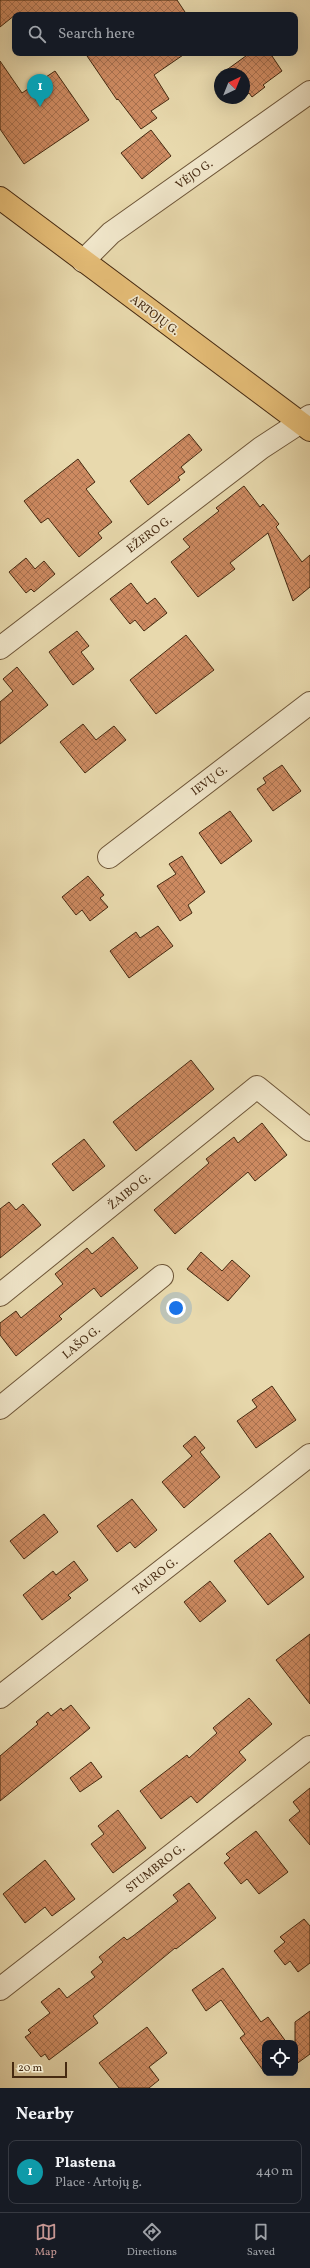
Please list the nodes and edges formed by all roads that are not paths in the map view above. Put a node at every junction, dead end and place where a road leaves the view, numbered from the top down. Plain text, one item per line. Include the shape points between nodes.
1 (310, 92) edge
2 (0, 198) edge
3 (83, 261) junction
4 (307, 423) edge
5 (0, 648) edge
6 (310, 703) edge
7 (109, 857) dead end
8 (310, 1130) edge
9 (162, 1276) dead end
10 (0, 1295) edge
11 (0, 1408) edge
12 (310, 1454) edge
13 (0, 1696) edge
14 (310, 1747) edge
15 (0, 1988) edge

1 - 3 street, VĖJO G. via 111,233
2 - 3 main road, ARTOJŲ G.
3 - 4 main road, ARTOJŲ G.
4 - 5 street, EŽERO G. via 261,448
6 - 7 street, IEVŲ G.
8 - 10 street, ŽAIBO G. via 257,1087
9 - 11 street, LAŠO G.
12 - 13 street, TAURO G.
14 - 15 street, STUMBRO G.

